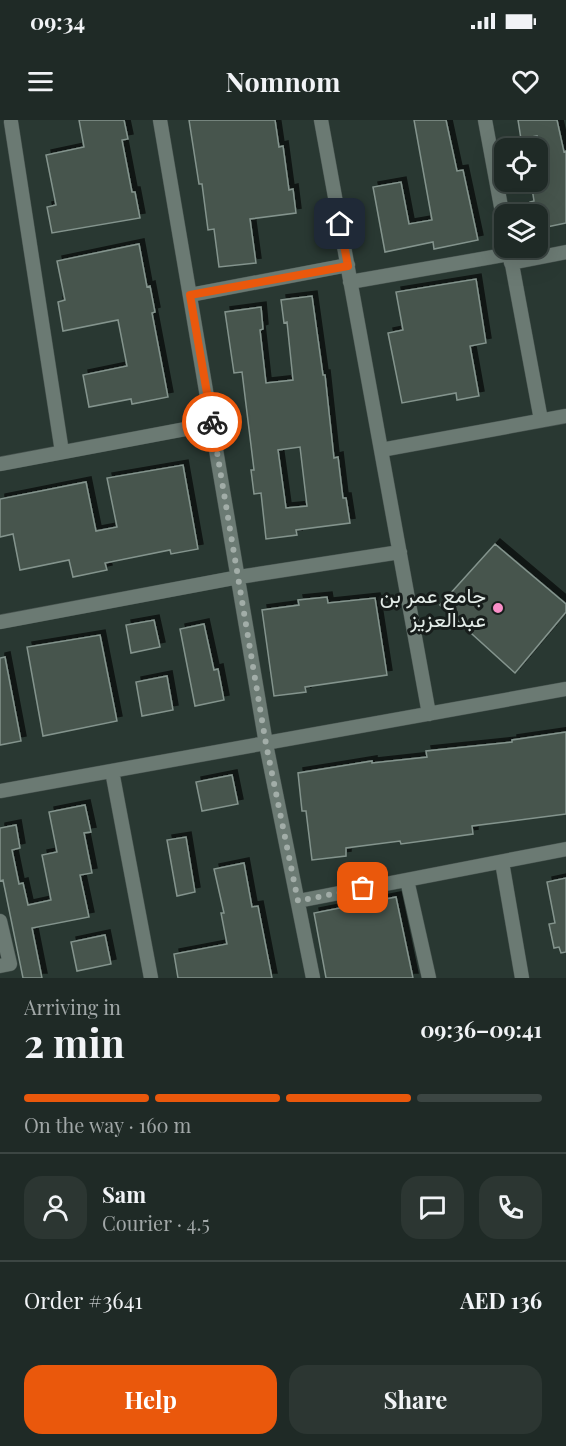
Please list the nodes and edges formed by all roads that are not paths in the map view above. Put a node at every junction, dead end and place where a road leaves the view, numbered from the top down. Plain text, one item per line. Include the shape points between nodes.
1 (160, 120) edge
2 (321, 120) edge
3 (485, 120) edge
4 (9, 123) edge
5 (500, 204) edge
6 (566, 252) edge
7 (548, 253) edge
8 (494, 258) edge
9 (511, 258) edge
10 (348, 266) junction
11 (350, 282) junction
12 (190, 295) junction
13 (566, 416) edge
14 (541, 420) junction
15 (212, 424) junction
16 (381, 450) junction
17 (62, 453) junction
18 (0, 464) edge
19 (400, 552) junction
20 (239, 577) junction
21 (0, 622) edge
22 (566, 689) edge
23 (429, 714) junction
24 (266, 744) junction
25 (112, 771) junction
26 (0, 790) edge
27 (566, 849) edge
28 (502, 862) junction
29 (407, 880) junction
30 (298, 901) junction
31 (0, 921) edge
32 (0, 966) edge
33 (151, 978) edge
34 (313, 978) edge
35 (429, 978) edge
36 (521, 978) edge

1 - 12 street
2 - 10 street
3 - 5 street
4 - 17 street
6 - 7 street
8 - 11 street
9 - 14 street
10 - 11 street
10 - 12 street
11 - 16 street
12 - 15 street
13 - 14 street
14 - 16 street
15 - 17 street
15 - 20 street
16 - 19 street
17 - 18 street
19 - 20 street
19 - 23 street
20 - 21 street
20 - 24 street
22 - 23 street
23 - 24 street
24 - 25 street
24 - 30 street
25 - 26 street
25 - 33 street
27 - 28 street
28 - 29 street
28 - 36 street
29 - 30 street
29 - 35 street
30 - 34 street
31 - 32 street via 10,964

